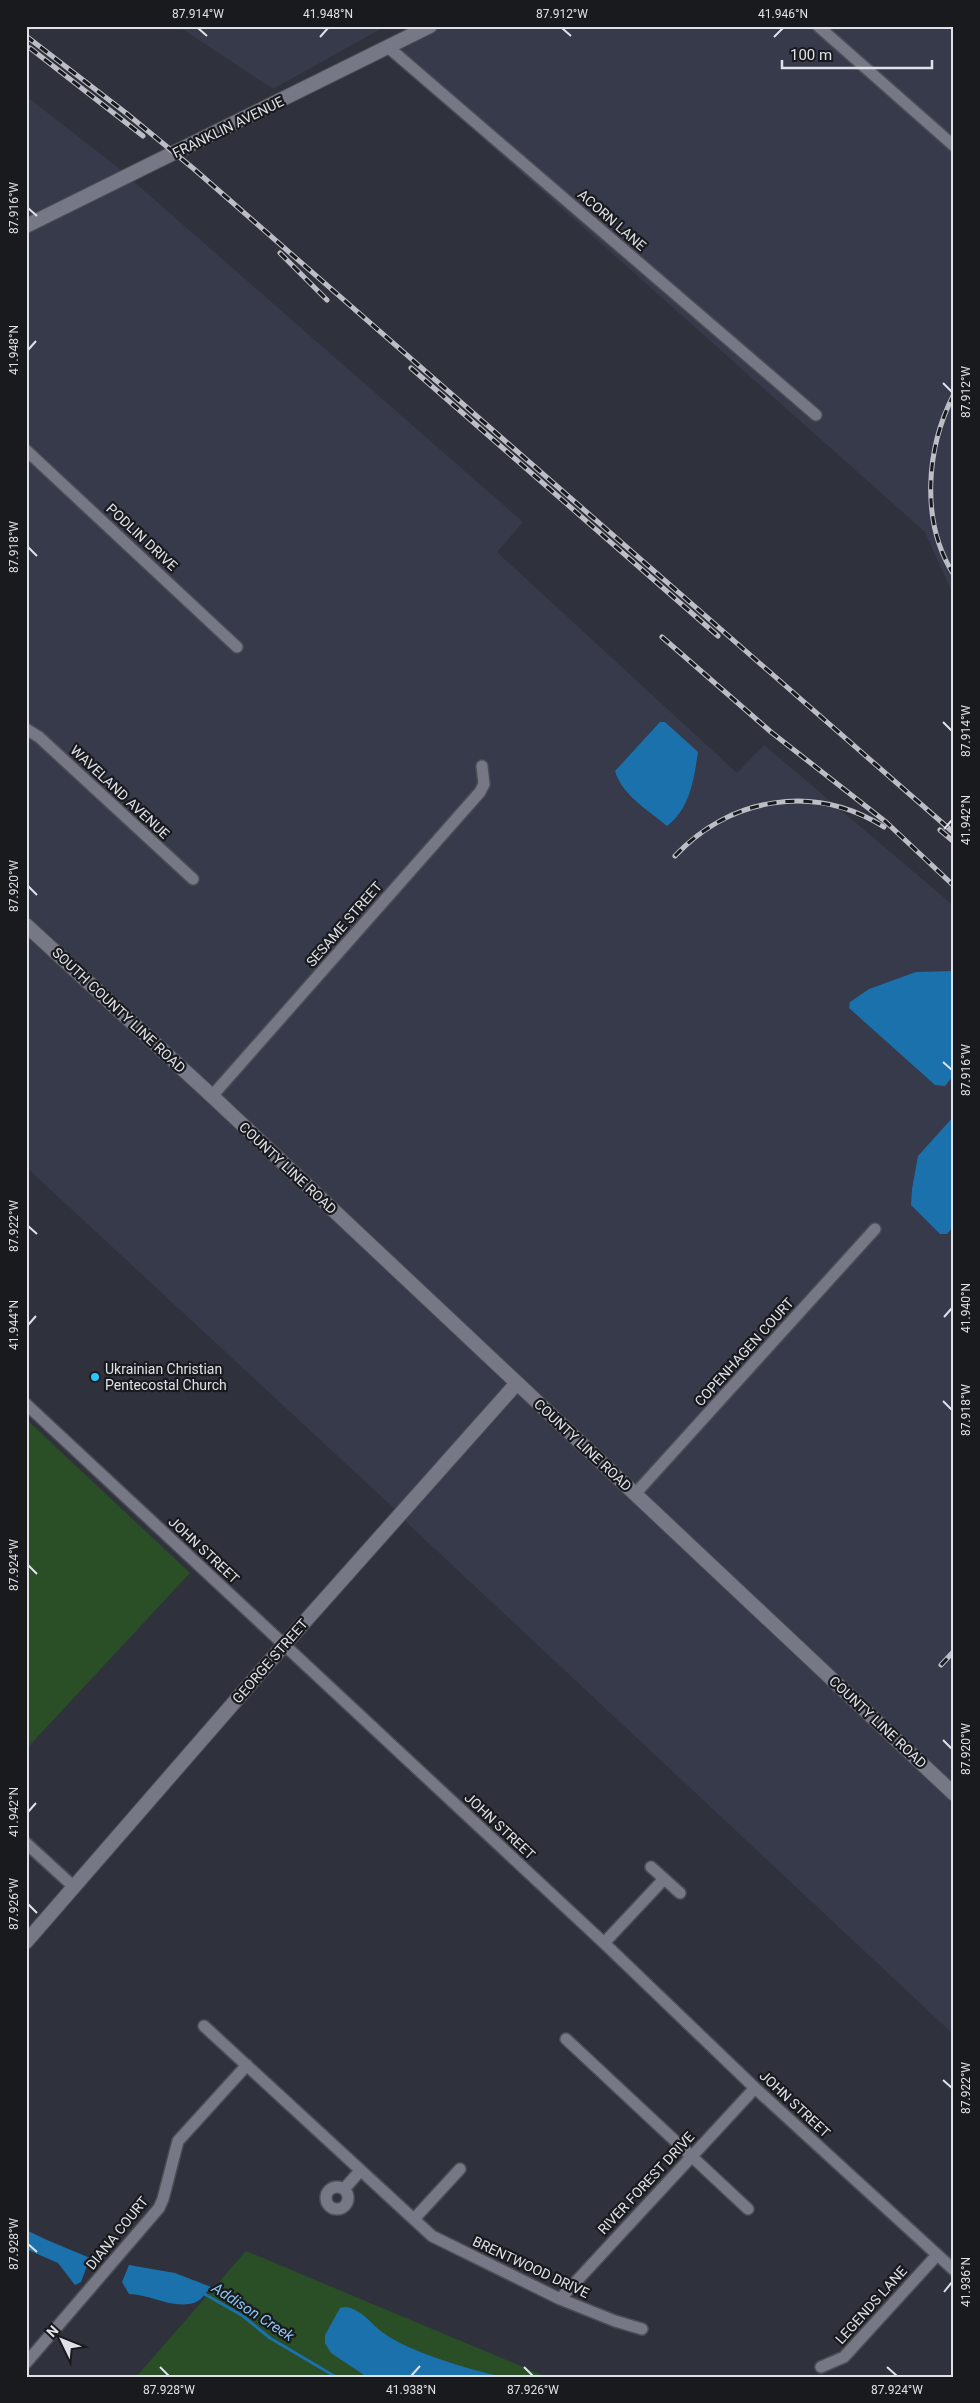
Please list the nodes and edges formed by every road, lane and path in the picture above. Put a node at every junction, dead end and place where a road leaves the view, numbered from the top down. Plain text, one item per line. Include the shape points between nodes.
1 (430, 26) edge
2 (818, 26) edge
3 (388, 47) junction
4 (954, 146) edge
5 (26, 226) edge
6 (816, 415) dead end
7 (26, 450) edge
8 (237, 646) dead end
9 (26, 729) edge
10 (482, 766) dead end
11 (193, 879) dead end
12 (26, 925) edge
13 (212, 1096) junction
14 (875, 1229) dead end
15 (517, 1383) junction
16 (26, 1404) edge
17 (635, 1494) junction
18 (284, 1645) junction
19 (954, 1794) edge
20 (26, 1843) edge
21 (651, 1868) dead end
22 (664, 1880) junction
23 (74, 1887) junction
24 (680, 1893) dead end
25 (26, 1942) edge
26 (604, 1943) junction
27 (204, 2026) dead end
28 (566, 2040) dead end
29 (247, 2065) junction
30 (755, 2088) junction
31 (690, 2157) junction
32 (460, 2169) dead end
33 (360, 2171) junction
34 (344, 2189) dead end
35 (748, 2209) dead end
36 (414, 2219) junction
37 (937, 2255) junction
38 (954, 2270) edge
39 (560, 2299) junction
40 (642, 2329) dead end
41 (26, 2362) edge
42 (821, 2367) dead end

1 - 3 street, FRANKLIN AVENUE
2 - 4 street
3 - 5 street, FRANKLIN AVENUE
3 - 6 street, ACORN LANE
7 - 8 street, PODLIN DRIVE
9 - 11 street, WAVELAND AVENUE via 39,737
10 - 13 street, SESAME STREET via 484,784 480,792
12 - 13 street, SOUTH COUNTY LINE ROAD
13 - 15 street, COUNTY LINE ROAD
14 - 17 street, COPENHAGEN COURT
15 - 17 street, COUNTY LINE ROAD
15 - 18 street, GEORGE STREET
16 - 18 street, JOHN STREET
17 - 19 street, COUNTY LINE ROAD
18 - 23 street, GEORGE STREET
18 - 26 street, JOHN STREET
20 - 23 street
21 - 22 street
22 - 24 street
22 - 26 street
23 - 25 street, GEORGE STREET
26 - 30 street, JOHN STREET
27 - 29 street, BRENTWOOD DRIVE
28 - 31 street
29 - 33 street, BRENTWOOD DRIVE
29 - 41 street, DIANA COURT via 178,2141 158,2208
30 - 31 street, RIVER FOREST DRIVE
30 - 37 street, JOHN STREET
31 - 35 street
31 - 39 street, RIVER FOREST DRIVE
32 - 36 street
33 - 34 street
33 - 36 street, BRENTWOOD DRIVE
36 - 39 street, BRENTWOOD DRIVE via 432,2236
37 - 38 street, JOHN STREET
37 - 42 street, LEGENDS LANE via 844,2358
39 - 40 street, BRENTWOOD DRIVE

